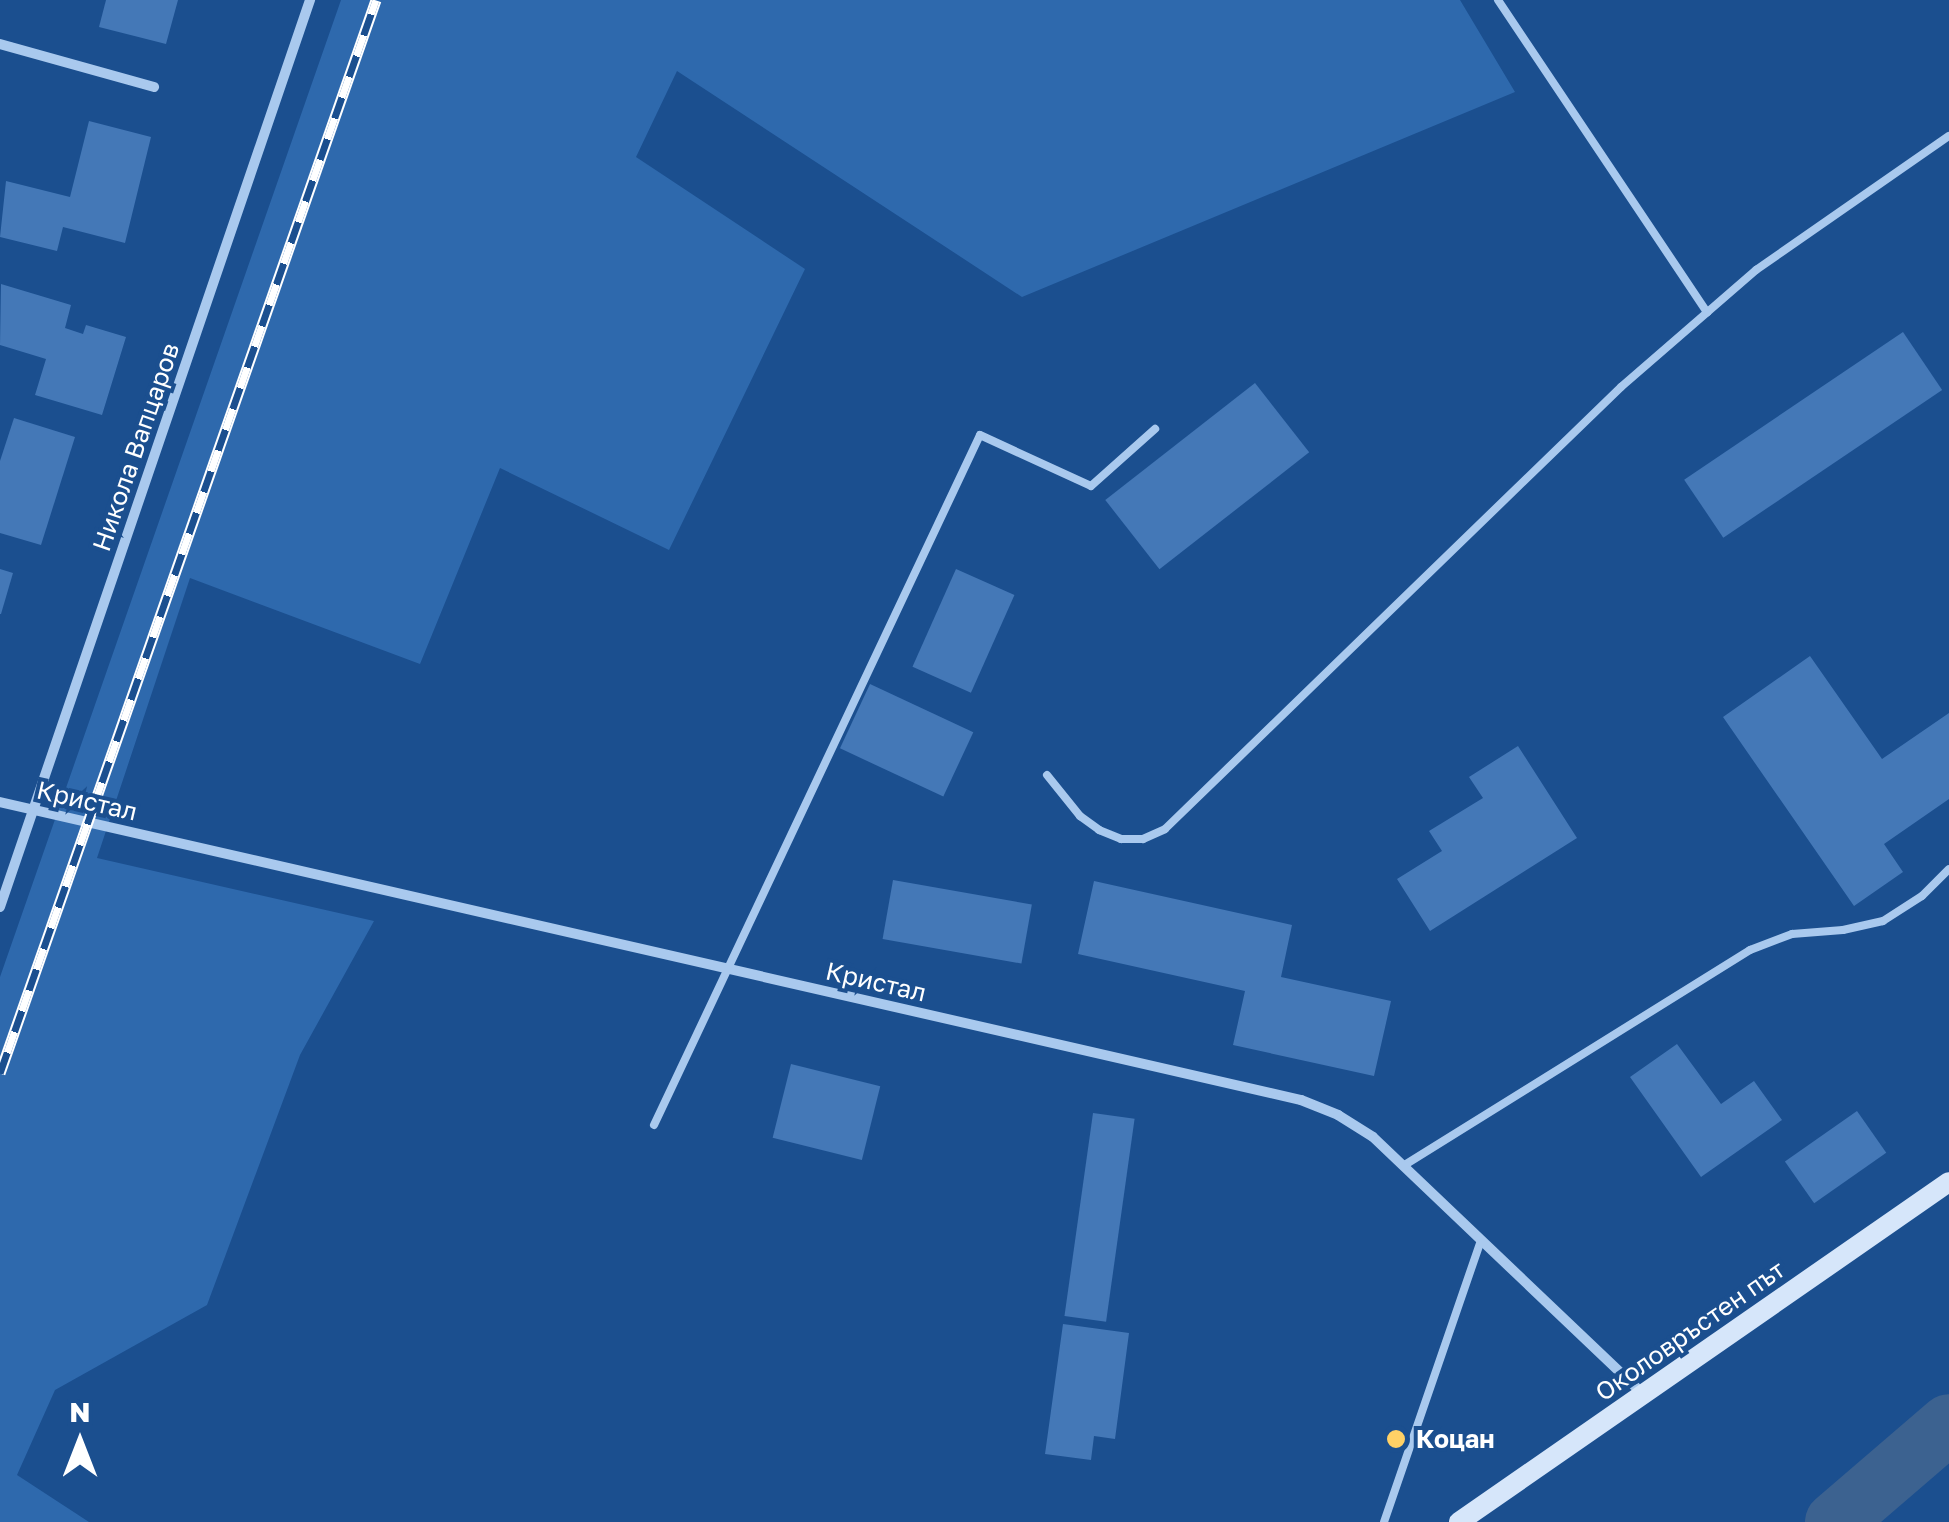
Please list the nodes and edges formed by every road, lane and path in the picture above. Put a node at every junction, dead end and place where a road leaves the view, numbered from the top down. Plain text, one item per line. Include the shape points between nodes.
1 (310, 0) edge
2 (1498, 0) edge
3 (0, 44) edge
4 (154, 86) dead end
5 (1949, 136) edge
6 (1707, 312) junction
7 (1155, 429) dead end
8 (1047, 775) dead end
9 (0, 802) edge
10 (34, 810) junction
11 (1949, 869) edge
12 (0, 907) edge
13 (726, 969) junction
14 (654, 1125) dead end
15 (1403, 1166) junction
16 (1949, 1182) edge
17 (1481, 1240) junction
18 (1643, 1394) junction
19 (1384, 1522) edge
20 (1460, 1522) edge

1 - 10 street, Никола Вапцаров
2 - 6 lane
3 - 4 street
5 - 6 lane via 1756,270
6 - 8 lane via 1528,476 1166,829 1143,839 1099,830
7 - 13 lane via 1091,486 980,434
9 - 10 street, Кристал
10 - 12 street, Никола Вапцаров
10 - 13 street, Кристал
11 - 15 lane via 1883,921 1792,934 1750,950
13 - 14 lane
13 - 15 street, Кристал via 1301,1100 1373,1137
15 - 17 street, Кристал
16 - 18 street, Околовръстен път
17 - 18 street, Кристал
17 - 19 lane
18 - 20 street, Околовръстен път

